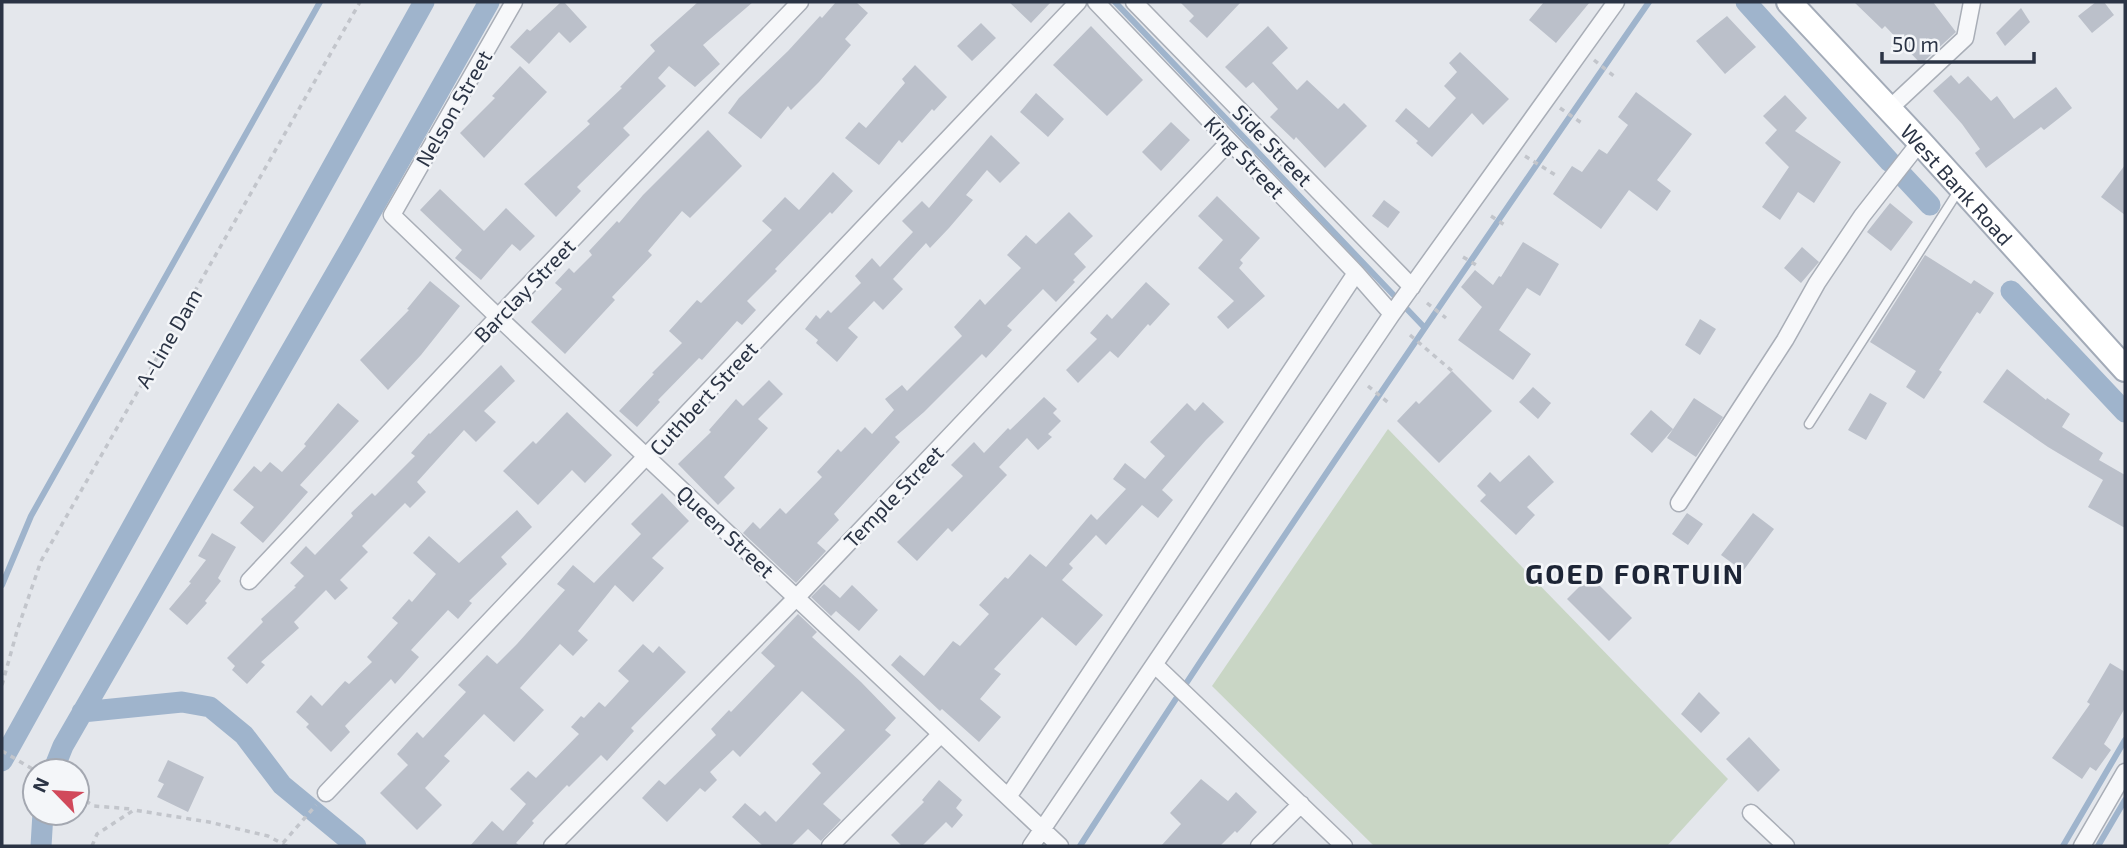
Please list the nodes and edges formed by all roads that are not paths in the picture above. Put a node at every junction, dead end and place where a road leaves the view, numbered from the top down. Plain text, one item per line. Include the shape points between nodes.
1 (514, 2) edge
2 (800, 2) edge
3 (1078, 2) edge
4 (1096, 2) edge
5 (1134, 2) edge
6 (1616, 2) edge
7 (1789, 2) edge
8 (1972, 2) edge
9 (1889, 109) junction
10 (1230, 142) junction
11 (1920, 142) junction
12 (1961, 188) junction
13 (392, 215) joint
14 (1356, 273) junction
15 (1412, 288) junction
16 (1392, 314) junction
17 (498, 317) junction
18 (2125, 369) edge
19 (1809, 425) dead end
20 (647, 457) junction
21 (1679, 503) dead end
22 (249, 581) dead end
23 (796, 597) junction
24 (1155, 665) junction
25 (940, 736) junction
26 (2125, 772) edge
27 (326, 793) road end
28 (1008, 797) junction
29 (1301, 804) junction
30 (1751, 813) dead end
31 (1041, 830) junction
32 (552, 846) edge
33 (830, 846) edge
34 (1031, 846) edge
35 (1060, 846) edge
36 (1259, 846) edge
37 (1344, 846) edge
38 (1786, 846) edge
39 (2082, 846) edge

1 - 13 street, Nelson Street
2 - 17 street, Barclay Street
3 - 20 street, Cuthbert Street
4 - 10 street, King Street
5 - 15 street, Side Street
6 - 15 street
7 - 9 main road, West Bank Road
8 - 9 street via 1965,38
9 - 11 main road, West Bank Road
10 - 14 street, King Street
10 - 23 street, Temple Street
11 - 12 main road, West Bank Road
11 - 21 street via 1817,283
12 - 18 main road, West Bank Road
12 - 19 lane
13 - 17 street, Queen Street
14 - 16 street, King Street
14 - 28 street
15 - 16 street
16 - 24 street
17 - 20 street, Queen Street
17 - 22 street, Barclay Street
20 - 23 street, Queen Street
20 - 27 street, Cuthbert Street
23 - 25 street, Queen Street
23 - 32 street, Temple Street
24 - 29 street
24 - 31 street
25 - 28 street, Queen Street
25 - 33 street
26 - 39 street
28 - 31 street, Queen Street
29 - 36 street
29 - 37 street
30 - 38 street
31 - 34 street
31 - 35 street, Queen Street

